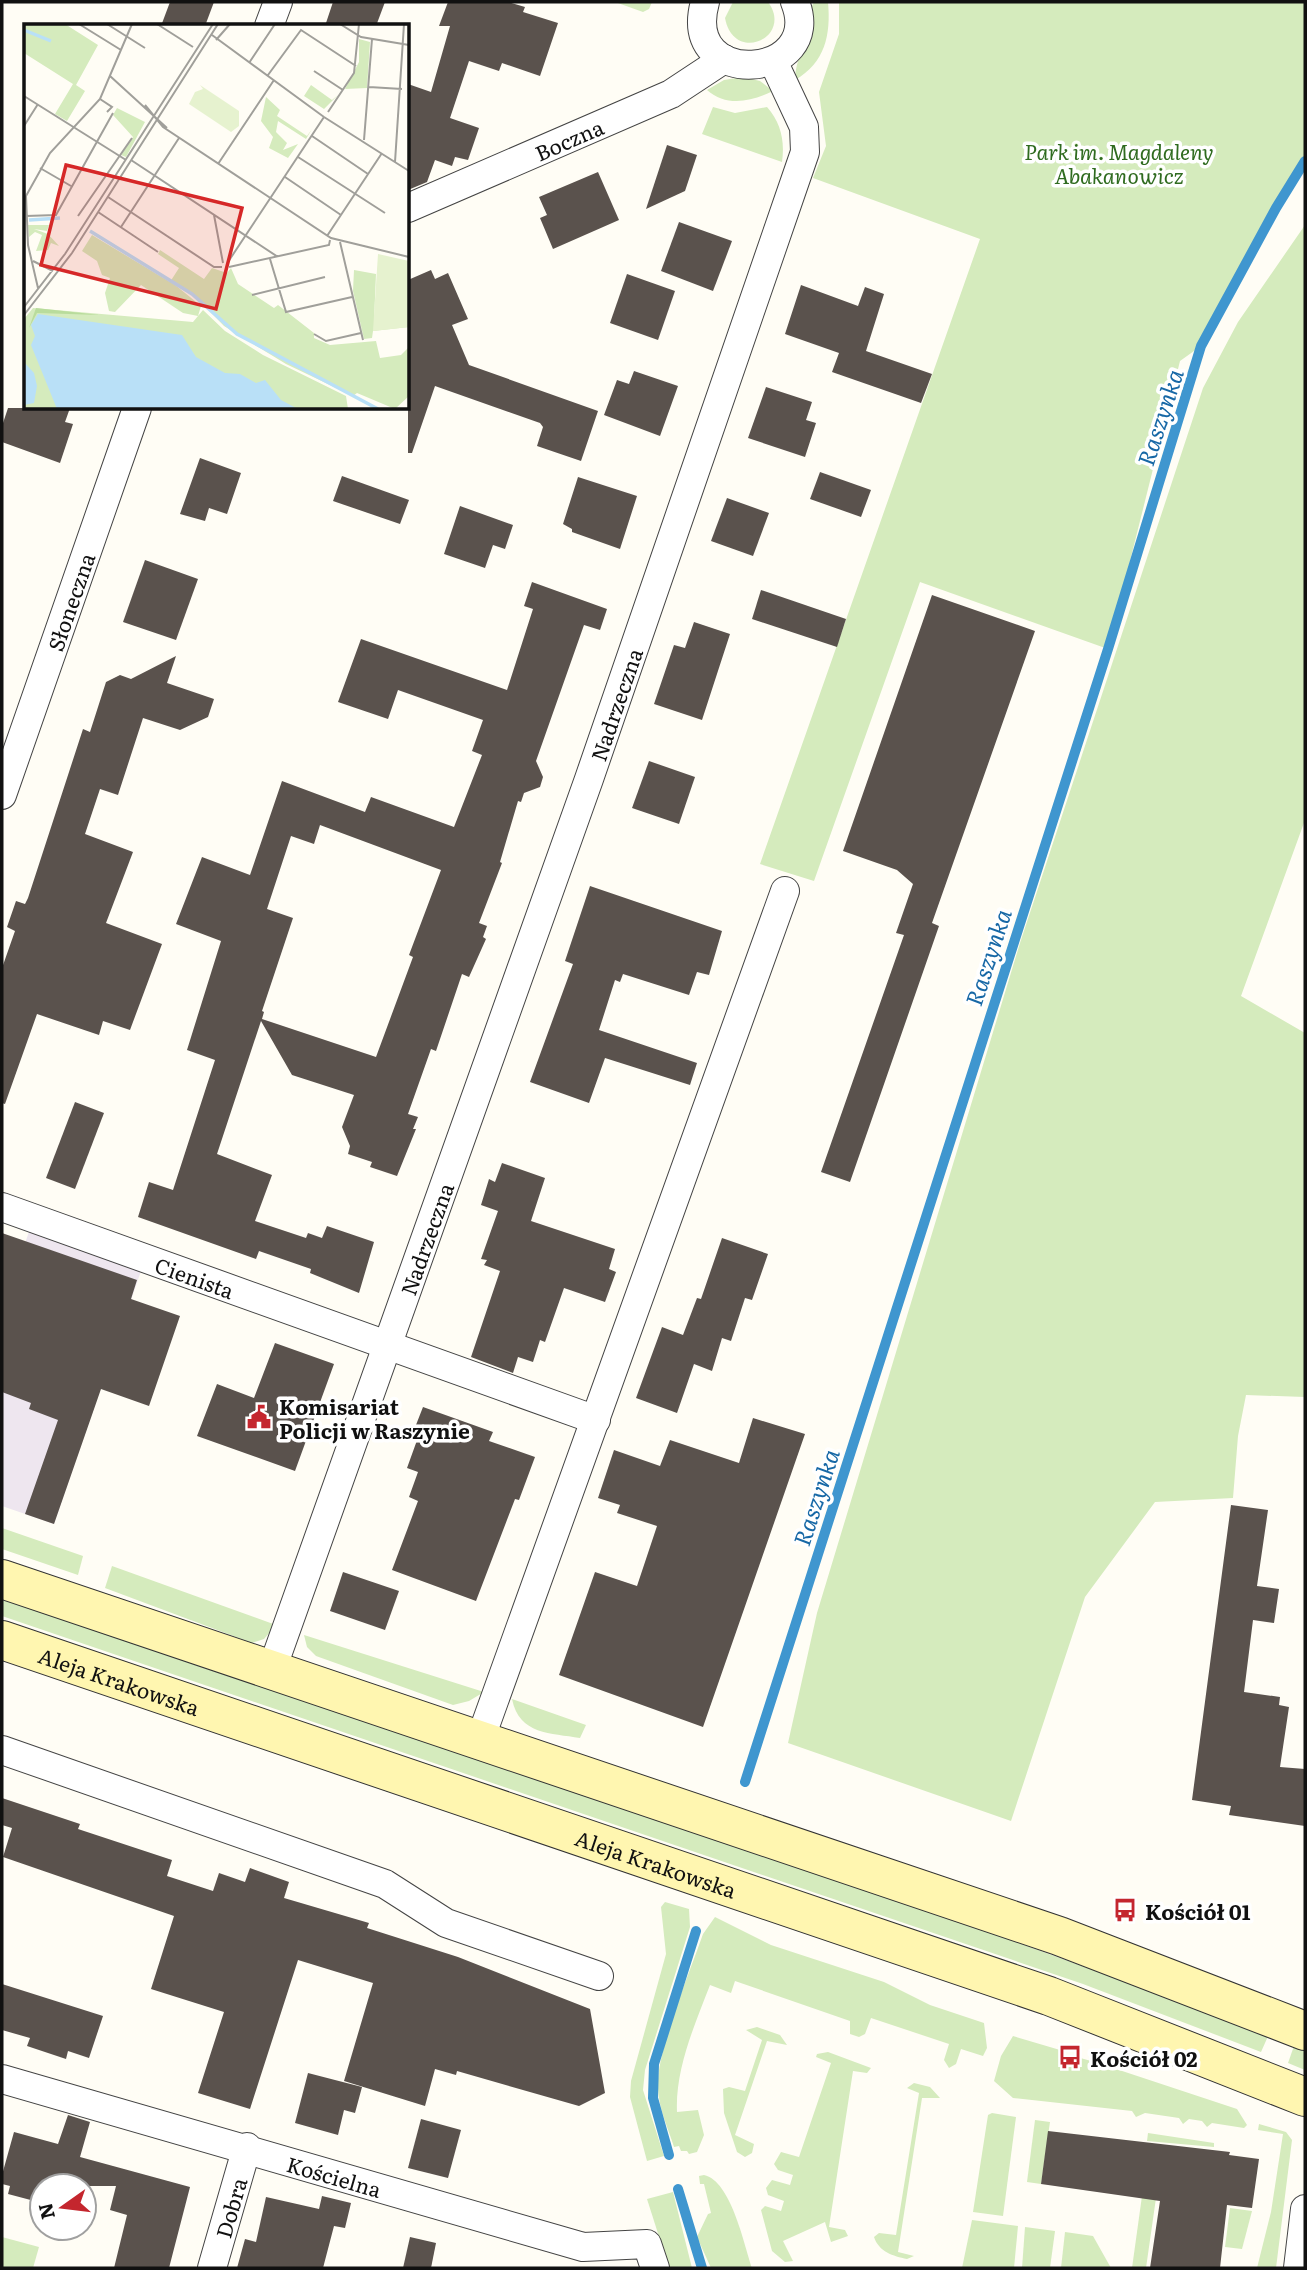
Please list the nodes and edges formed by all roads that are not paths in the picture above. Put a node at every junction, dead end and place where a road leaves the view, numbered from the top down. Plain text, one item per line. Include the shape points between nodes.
1 (278, 2) edge
2 (703, 2) edge
3 (795, 2) edge
4 (270, 24) edge
5 (724, 59) junction
6 (773, 61) junction
7 (410, 207) edge
8 (135, 410) edge
9 (2, 795) edge
10 (785, 891) dead end
11 (2, 1207) edge
12 (386, 1346) junction
13 (596, 1420) junction
14 (2, 1578) edge
15 (2, 1640) edge
16 (272, 1669) junction
17 (480, 1740) junction
18 (2, 1750) edge
19 (599, 1976) dead end
20 (1305, 2031) edge
21 (2, 2079) edge
22 (1305, 2097) edge
23 (247, 2147) junction
24 (1305, 2209) edge
25 (212, 2268) edge
26 (655, 2268) edge
27 (1298, 2268) edge

1 - 4 street
2 - 5 street via 705,35
3 - 6 street via 798,23 794,38
5 - 6 street via 749,67
5 - 7 street, Boczna via 671,94
6 - 12 street, Nadrzeczna via 804,127 806,152
8 - 9 street, Słoneczna
10 - 13 street
11 - 12 street, Cienista
12 - 13 street
12 - 16 street, Nadrzeczna
13 - 17 street
14 - 16 main road
15 - 22 main road, Aleja Krakowska via 1060,2000
16 - 17 main road
17 - 20 main road via 1059,1936
18 - 19 street via 385,1884 446,1923
21 - 23 street, Kościelna
23 - 25 street, Dobra
23 - 26 street, Kościelna via 583,2247 648,2244
24 - 27 street

